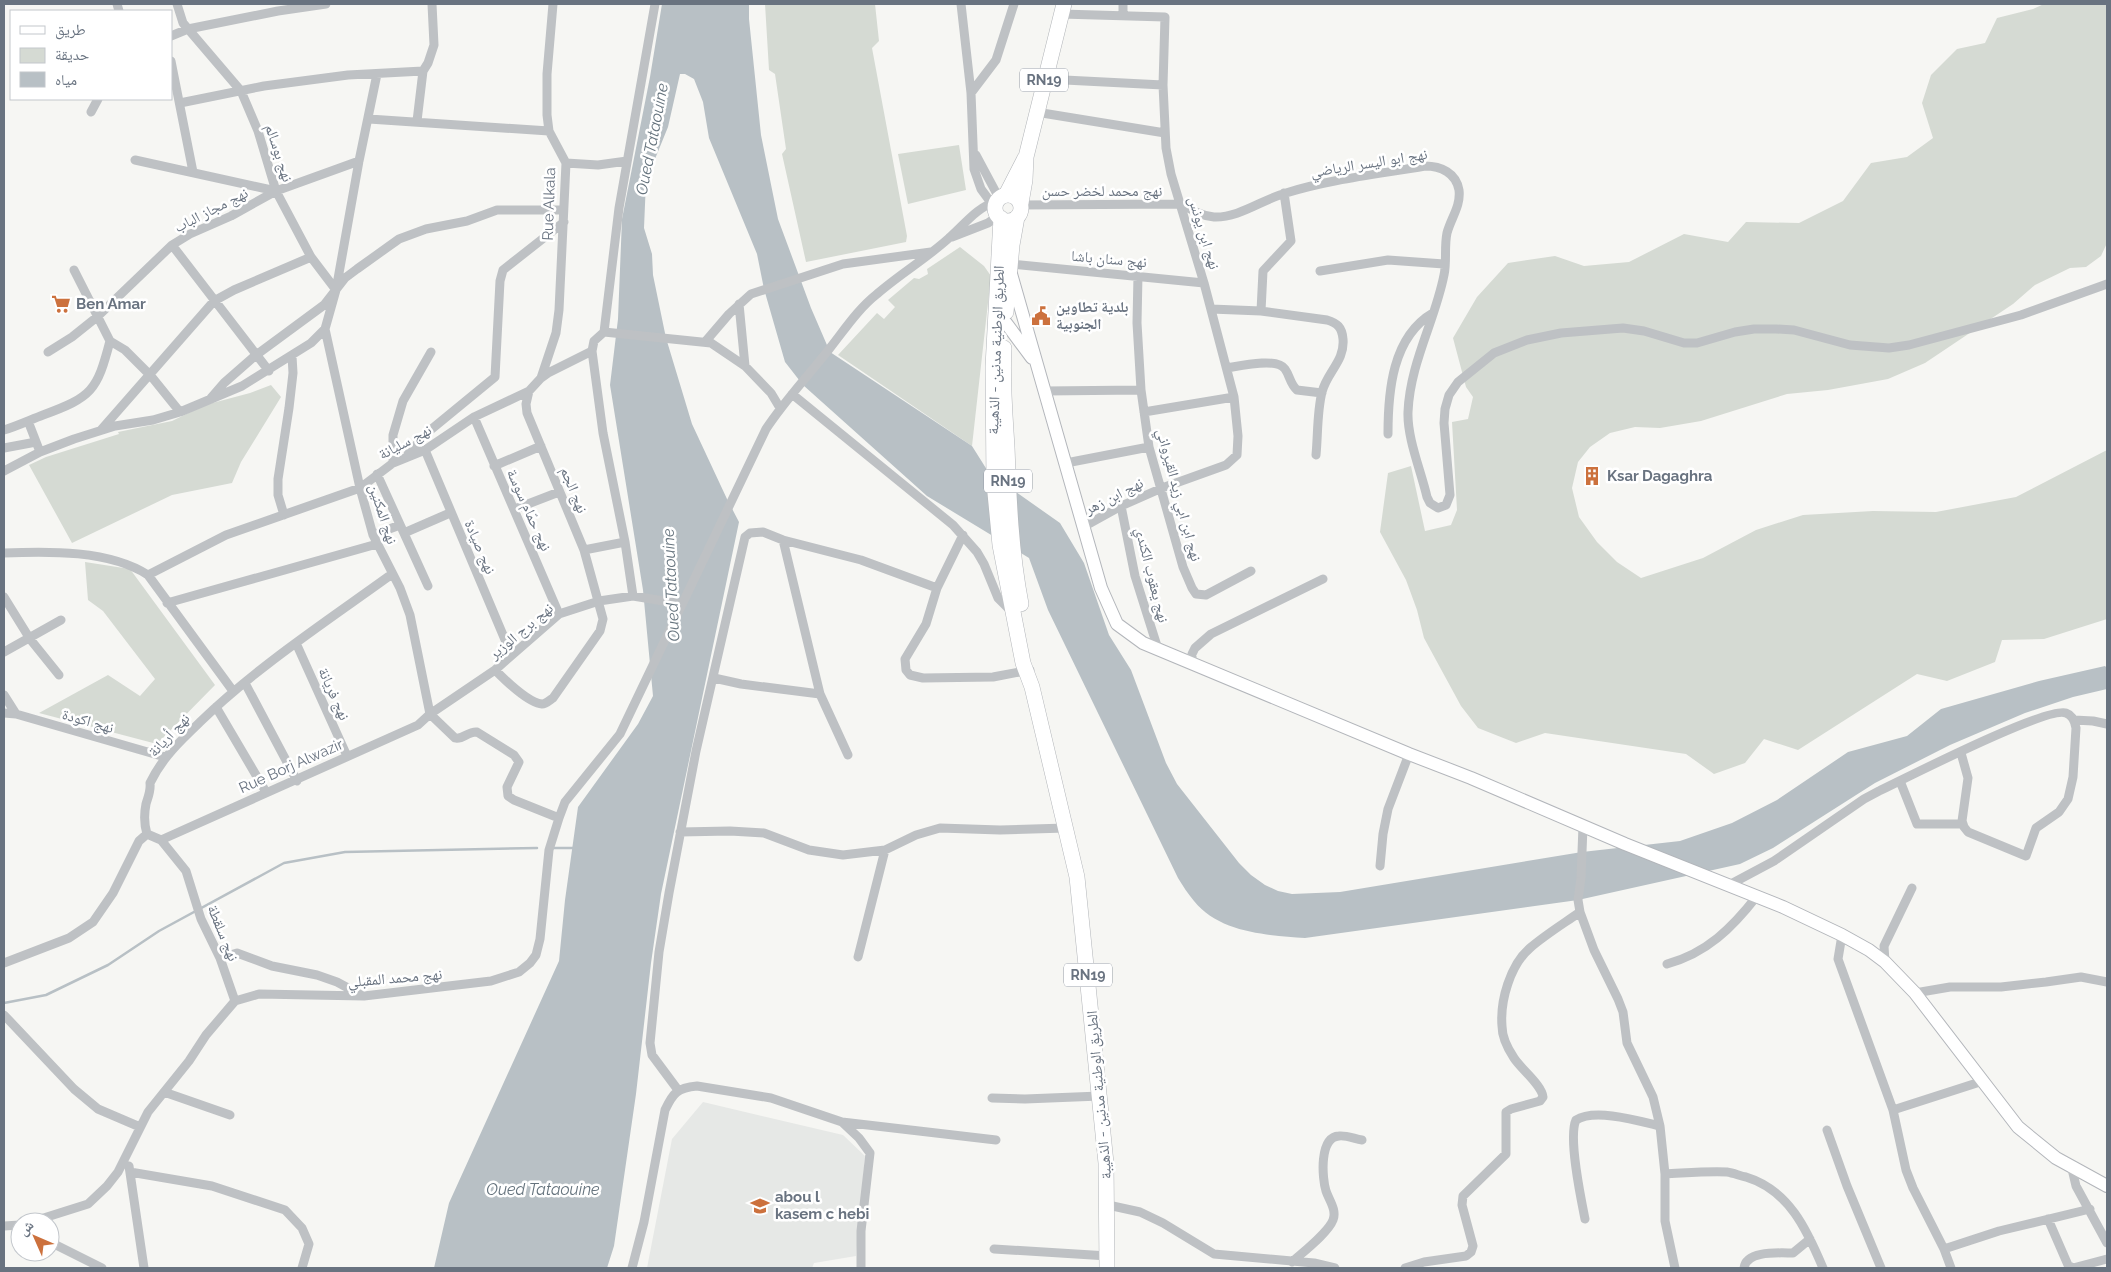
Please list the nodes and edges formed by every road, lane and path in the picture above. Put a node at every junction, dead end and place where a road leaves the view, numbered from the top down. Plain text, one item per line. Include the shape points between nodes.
1 (177, 4) edge
2 (326, 4) edge
3 (432, 4) edge
4 (553, 4) edge
5 (655, 4) edge
6 (961, 4) edge
7 (1014, 4) edge
8 (1123, 4) edge
9 (278, 7) edge
10 (1063, 9) edge
11 (1123, 15) junction
12 (188, 29) junction
13 (172, 36) edge
14 (172, 66) edge
15 (423, 71) junction
16 (378, 74) junction
17 (1045, 79) junction
18 (1163, 85) junction
19 (240, 91) junction
20 (971, 93) junction
21 (97, 100) edge
22 (180, 104) junction
23 (90, 112) dead end
24 (1036, 112) junction
25 (369, 118) junction
26 (417, 121) junction
27 (549, 131) junction
28 (1165, 133) junction
29 (1026, 157) junction
30 (135, 160) dead end
31 (359, 161) junction
32 (627, 161) junction
33 (566, 163) junction
34 (193, 172) junction
35 (276, 191) junction
36 (1284, 193) junction
37 (1182, 204) junction
38 (998, 206) junction
39 (1020, 208) junction
40 (563, 210) junction
41 (564, 222) junction
42 (949, 238) junction
43 (172, 245) junction
44 (931, 252) junction
45 (311, 257) junction
46 (1444, 264) junction
47 (1010, 267) junction
48 (74, 270) dead end
49 (1320, 271) dead end
50 (1138, 275) junction
51 (1204, 282) junction
52 (2107, 284) edge
53 (336, 290) junction
54 (214, 301) junction
55 (739, 304) junction
56 (1211, 309) junction
57 (1261, 311) junction
58 (1433, 313) junction
59 (97, 317) junction
60 (1001, 322) junction
61 (325, 329) junction
62 (606, 332) junction
63 (110, 340) junction
64 (705, 342) junction
65 (592, 351) junction
66 (48, 352) dead end
67 (431, 352) dead end
68 (1029, 353) junction
69 (256, 355) junction
70 (292, 356) junction
71 (1000, 363) junction
72 (745, 366) junction
73 (1039, 368) junction
74 (1226, 368) junction
75 (269, 371) junction
76 (148, 374) junction
77 (541, 378) junction
78 (1141, 390) junction
79 (529, 391) junction
80 (1046, 391) junction
81 (1322, 393) junction
82 (792, 394) junction
83 (1234, 396) junction
84 (211, 398) junction
85 (780, 408) junction
86 (180, 412) junction
87 (1144, 412) junction
88 (474, 417) junction
89 (28, 421) junction
90 (4, 430) edge
91 (101, 430) junction
92 (1388, 434) dead end
93 (36, 442) junction
94 (541, 446) junction
95 (1149, 447) junction
96 (4, 448) edge
97 (425, 450) junction
98 (40, 452) junction
99 (1237, 455) joint
100 (1316, 455) dead end
101 (406, 456) junction
102 (393, 463) junction
103 (1066, 463) junction
104 (494, 466) junction
105 (4, 471) edge
106 (377, 474) junction
107 (360, 488) junction
108 (1162, 488) junction
109 (559, 492) junction
110 (1121, 506) junction
111 (515, 509) junction
112 (450, 513) junction
113 (284, 515) junction
114 (1084, 527) junction
115 (402, 529) junction
116 (963, 535) junction
117 (375, 540) junction
118 (783, 540) junction
119 (625, 542) junction
120 (584, 550) junction
121 (4, 553) edge
122 (1252, 571) dead end
123 (392, 574) junction
124 (148, 575) junction
125 (1323, 579) dead end
126 (428, 586) dead end
127 (937, 588) junction
128 (1014, 594) junction
129 (637, 596) junction
130 (4, 597) edge
131 (599, 601) junction
132 (167, 603) junction
133 (682, 604) junction
134 (1013, 613) junction
135 (559, 614) junction
136 (61, 620) dead end
137 (30, 639) junction
138 (296, 643) junction
139 (1158, 649) junction
140 (4, 652) edge
141 (511, 654) junction
142 (1192, 664) junction
143 (494, 670) junction
144 (1029, 670) junction
145 (59, 676) dead end
146 (714, 678) junction
147 (244, 683) junction
148 (233, 691) junction
149 (820, 694) junction
150 (4, 695) edge
151 (216, 707) junction
152 (4, 713) edge
153 (16, 714) junction
154 (430, 714) junction
155 (2074, 720) junction
156 (2107, 724) edge
157 (1961, 752) junction
158 (1409, 754) junction
159 (848, 755) dead end
160 (347, 756) junction
161 (165, 757) junction
162 (296, 781) junction
163 (1900, 781) junction
164 (266, 792) junction
165 (558, 818) junction
166 (1963, 824) junction
167 (1583, 826) junction
168 (1066, 828) junction
169 (680, 832) junction
170 (147, 834) junction
171 (161, 840) junction
172 (884, 850) junction
173 (1380, 866) dead end
174 (1729, 885) junction
175 (1912, 888) dead end
176 (1757, 896) junction
177 (1580, 912) junction
178 (1842, 934) junction
179 (858, 957) dead end
180 (220, 958) junction
181 (1884, 962) junction
182 (4, 963) edge
183 (1667, 964) dead end
184 (2107, 982) edge
185 (1915, 993) junction
186 (364, 996) junction
187 (235, 1001) junction
188 (4, 1015) edge
189 (1983, 1081) junction
190 (678, 1090) junction
191 (164, 1092) junction
192 (1100, 1096) junction
193 (992, 1098) dead end
194 (1893, 1110) junction
195 (230, 1115) dead end
196 (842, 1122) junction
197 (1660, 1126) junction
198 (140, 1127) junction
199 (1827, 1130) dead end
200 (996, 1140) dead end
201 (1362, 1140) dead end
202 (127, 1154) junction
203 (2072, 1168) junction
204 (130, 1172) junction
205 (1665, 1174) junction
206 (2107, 1186) edge
207 (1108, 1204) junction
208 (2090, 1209) junction
209 (60, 1213) edge
210 (1585, 1219) dead end
211 (2048, 1219) junction
212 (1810, 1240) junction
213 (2107, 1243) edge
214 (60, 1247) edge
215 (994, 1249) dead end
216 (1944, 1249) junction
217 (2107, 1259) edge
218 (1107, 1262) edge
219 (1292, 1262) junction
220 (102, 1268) edge
221 (144, 1268) edge
222 (302, 1268) edge
223 (632, 1268) edge
224 (861, 1268) edge
225 (1335, 1268) edge
226 (1405, 1268) edge
227 (1676, 1268) edge
228 (1744, 1268) edge
229 (1823, 1268) edge
230 (1881, 1268) edge
231 (1951, 1268) edge

1 - 12 street, نهج بوسالم
2 - 9 street
3 - 15 street via 434,45
4 - 27 street, Rue Alkala via 547,74
5 - 32 street
6 - 20 street
7 - 20 street via 996,60
8 - 11 street
9 - 12 street
10 - 11 street
10 - 17 main road, الطريق الوطنية مدنين - الذهيبة / RN19
11 - 18 street, نهج ابن يونس via 1165,17
12 - 13 street
12 - 19 street, نهج بوسالم
14 - 22 street
15 - 16 street
15 - 26 street
16 - 19 street via 348,75
16 - 25 street, نهج المكنين
17 - 18 street
17 - 24 main road, الطريق الوطنية مدنين - الذهيبة / RN19
18 - 28 street, نهج ابن يونس
19 - 22 street
19 - 35 street, نهج بوسالم via 262,141
20 - 38 street via 975,153
21 - 23 street
22 - 34 street
24 - 28 street
24 - 29 main road, الطريق الوطنية مدنين - الذهيبة / RN19
25 - 26 street
25 - 31 street, نهج المكنين
26 - 27 street
27 - 33 street, Rue Alkala
28 - 37 street, نهج ابن يونس via 1171,174
29 - 38 main road, الطريق الوطنية مدنين - الذهيبة / RN19
29 - 39 main road, الطريق الوطنية مدنين - الذهيبة / RN19
30 - 34 street
31 - 35 street, نهج مجاز الباب
31 - 53 street, نهج المكنين
32 - 33 street via 598,165
32 - 62 street via 610,274
33 - 40 street, Rue Alkala
34 - 35 street
35 - 43 street, نهج مجاز الباب
35 - 45 street, نهج بوسالم
36 - 37 street, نهج ابو اليسر الرياضي via 1240,211 1214,217 1198,214
36 - 46 street, نهج ابو اليسر الرياضي via 1425,166 1441,168 1455,180 1459,197 1446,240
36 - 57 street via 1291,241 1263,271
37 - 39 street, نهج محمد لخضر حسن
37 - 51 street, نهج ابن يونس
38 - 39 main road via 1013,195
38 - 39 main road via 1007,221
38 - 42 street via 971,217
38 - 42 street via 988,223
38 - 60 main road, الطريق الوطنية مدنين - الذهيبة / RN19
39 - 47 main road, الطريق الوطنية مدنين - الذهيبة / RN19
40 - 41 street, Rue Alkala
40 - 53 street via 497,210 467,221 411,234 357,268
41 - 77 street, Rue Alkala via 556,333
41 - 101 street via 503,270 495,377 428,432
42 - 44 street, نهج محمد المقبلي
43 - 54 street
43 - 59 street, نهج مجاز الباب
44 - 55 street via 843,264 761,290
44 - 82 street, نهج محمد المقبلي via 876,294
45 - 53 street, نهج بوسالم
45 - 54 street
46 - 49 street via 1388,260
46 - 58 street, نهج ابو اليسر الرياضي
47 - 50 street, نهج سنان باشا
47 - 60 main road, الطريق الوطنية مدنين - الذهيبة / RN19
47 - 73 street
48 - 59 street
50 - 51 street, نهج سنان باشا
50 - 78 street, نهج ابن ابي زيد القيرواني
51 - 56 street, نهج ابن يونس
52 - 58 street, نهج ابو اليسر الرياضي via 2021,315 1889,348 1850,345 1794,330 1776,329 1745,331 1697,343 1684,343 1644,331 1603,329 1561,333 1512,345 1494,353 1476,367 1458,382 1449,395 1444,423 1450,495 1446,505 1438,508 1427,497 1408,411 1416,362
53 - 61 street, نهج المكنين
53 - 69 street via 324,305
54 - 69 street
54 - 76 street
55 - 64 street
55 - 72 street
56 - 57 street
56 - 74 street, نهج ابن يونس
57 - 81 street via 1327,320 1340,327 1344,347 1342,355
58 - 92 street via 1422,320 1410,335 1397,360
59 - 63 street
59 - 66 street, نهج مجاز الباب
60 - 68 street
60 - 71 main road, الطريق الوطنية مدنين - الذهيبة / RN19
61 - 70 street
61 - 107 street, نهج المكنين
62 - 64 street
62 - 65 street, نهج سليانة via 594,341
63 - 76 street via 125,350
63 - 89 street via 104,364 88,392 77,402
64 - 72 street via 718,346
65 - 77 street, نهج سليانة
65 - 119 street via 603,432
67 - 102 street via 403,401 393,435
68 - 71 street via 1020,349
68 - 73 street
69 - 75 street
69 - 84 street
70 - 75 street
70 - 113 street via 289,408 278,478 278,495
71 - 128 main road, الطريق الوطنية مدنين - الذهيبة / RN19 via 994,483 1000,545
72 - 85 street
73 - 80 street
74 - 81 street via 1264,362 1278,364 1286,369 1297,390
74 - 83 street, نهج ابن يونس
75 - 84 street
76 - 86 street
76 - 91 street
77 - 79 street, نهج سليانة
78 - 80 street
78 - 87 street, نهج ابن ابي زيد القيرواني
79 - 88 street, نهج سليانة
79 - 94 street, نهج الجم via 527,413
80 - 103 street
81 - 100 street
82 - 85 street, نهج محمد المقبلي
82 - 116 street
83 - 87 street
83 - 99 street, نهج ابن يونس
84 - 86 street
85 - 133 street, نهج محمد المقبلي via 766,429
86 - 91 street
87 - 95 street, نهج ابن ابي زيد القيرواني
88 - 97 street, نهج سليانة
88 - 104 street, نهج حمّام سوسة
89 - 90 street
89 - 93 street
91 - 98 street
93 - 96 street
93 - 98 street
94 - 104 street
94 - 109 street, نهج الجم
95 - 103 street
95 - 108 street, نهج ابن ابي زيد القيرواني
97 - 101 street, نهج سليانة
97 - 112 street, نهج صيادة
98 - 105 street
99 - 108 street, نهج ابن زهر via 1226,465
101 - 102 street, نهج سليانة
102 - 106 street, نهج سليانة
103 - 114 street
104 - 111 street, نهج حمّام سوسة
106 - 107 street, نهج سليانة
106 - 115 street
107 - 113 street, نهج سليانة
107 - 117 street, نهج المكنين
108 - 110 street, نهج ابن زهر
108 - 122 street, نهج ابن ابي زيد القيرواني via 1183,567 1196,594 1206,595
109 - 111 street
109 - 120 street, نهج الجم
110 - 114 street, نهج ابن زهر
110 - 139 street, نهج يعقوب الكندي via 1135,576
111 - 135 street, نهج حمّام سوسة
112 - 115 street
112 - 141 street, نهج صيادة
113 - 124 street, نهج سليانة via 226,536
114 - 139 street via 1101,588 1117,624
115 - 117 street
115 - 126 street
116 - 127 street
116 - 134 street via 984,564 998,598
117 - 123 street, نهج المكنين
117 - 132 street
118 - 127 street via 861,560
118 - 146 street via 756,532 745,537
118 - 149 street
119 - 120 street
119 - 129 street
120 - 131 street, نهج الجم
121 - 124 street via 75,554 124,562
123 - 138 street, نهج أريانة
123 - 154 street, نهج المكنين via 410,615
124 - 132 street
125 - 142 street via 1211,634 1195,648
127 - 144 street via 926,624 905,659 904,665 910,675 923,678 993,677
128 - 134 main road, الطريق الوطنية مدنين - الذهيبة / RN19
128 - 144 main road, الطريق الوطنية مدنين - الذهيبة / RN19
129 - 131 street, نهج برج الوزير
129 - 133 street, نهج برج الوزير
130 - 137 street
131 - 135 street, نهج برج الوزير
131 - 143 street, نهج الجم via 603,619 600,632 547,702 541,704 528,697
132 - 148 street
133 - 165 street, نهج محمد المقبلي via 620,734 566,802
134 - 144 main road, الطريق الوطنية مدنين - الذهيبة / RN19
135 - 141 street, نهج برج الوزير
136 - 137 street
137 - 140 street
137 - 145 street
138 - 147 street, نهج أريانة
138 - 160 street, نهج فريانة
139 - 142 street
141 - 143 street, نهج برج الوزير
142 - 158 street
143 - 154 street, نهج برج الوزير
144 - 168 main road, الطريق الوطنية مدنين - الذهيبة / RN19
146 - 149 street
146 - 169 street
147 - 148 street, نهج أريانة
147 - 162 street
148 - 151 street, نهج أريانة
149 - 159 street
150 - 153 street
151 - 161 street, نهج أريانة
151 - 164 street
152 - 153 street, نهج اكودة
153 - 161 street, نهج اكودة
154 - 160 street, Rue Borj Alwazir via 412,728
154 - 165 street via 455,738 477,732 514,755 518,762 507,787 508,796
155 - 156 street
155 - 157 street via 2067,713 2045,715
155 - 166 street via 2073,778 2068,799 2060,812 2036,828 2026,856 1968,832
157 - 163 street
157 - 166 street via 1968,778
158 - 167 street
158 - 173 street via 1388,808
160 - 162 street, Rue Borj Alwazir
161 - 170 street, نهج أريانة via 150,783 145,807
162 - 164 street, Rue Borj Alwazir
163 - 166 street via 1917,824
163 - 174 street via 1864,799 1774,861
164 - 171 street, Rue Borj Alwazir
165 - 186 street, نهج محمد المقبلي via 549,850 540,939 530,963 519,972 491,981
167 - 174 street
167 - 177 street
168 - 172 street via 940,828
168 - 192 main road, الطريق الوطنية مدنين - الذهيبة / RN19 via 1077,877
169 - 172 street via 764,833 794,846 827,854
169 - 190 street via 659,952 650,1043 659,1067
170 - 171 street, نهج سلقطة
170 - 182 street via 139,841 93,922 69,938
171 - 180 street, نهج سلقطة via 186,871 201,919
172 - 179 street
174 - 176 street
175 - 181 street via 1884,946
176 - 178 street
176 - 183 street via 1742,916 1702,950
177 - 197 street via 1623,1012 1627,1043 1653,1097
177 - 226 street via 1529,949 1517,965 1507,988 1503,1006 1504,1038 1514,1059 1539,1088 1543,1098 1506,1112 1506,1154 1463,1196 1462,1205 1473,1246 1471,1252 1466,1256
178 - 181 street
178 - 194 street via 1838,959
180 - 186 street via 237,953 272,966 317,974
180 - 187 street, نهج سلقطة
181 - 185 street
184 - 185 street via 2081,977 2001,986 1950,987
185 - 189 street
186 - 187 street, نهج محمد المقبلي via 266,994
187 - 191 street
188 - 198 street via 74,1089 98,1109
189 - 194 street
189 - 203 street via 2018,1127
190 - 196 street via 697,1086 771,1098
190 - 223 street via 665,1110
191 - 195 street
191 - 198 street
192 - 193 street
192 - 207 main road, الطريق الوطنية مدنين - الذهيبة / RN19
194 - 216 street via 1912,1188
196 - 200 street
196 - 224 street via 870,1153 861,1231
197 - 205 street
197 - 210 street via 1593,1115 1576,1120 1578,1181
198 - 202 street
199 - 230 street
201 - 219 street via 1338,1136 1327,1143 1323,1163 1333,1221
202 - 204 street
202 - 209 street via 107,1186 88,1204
203 - 206 street
203 - 208 street via 2076,1186
204 - 221 street
204 - 222 street via 212,1186 285,1210 302,1228 309,1244
205 - 212 street via 1730,1172 1758,1181 1793,1209
205 - 227 street via 1665,1221
207 - 218 main road, الطريق الوطنية مدنين - الذهيبة / RN19
207 - 219 street via 1140,1212 1214,1254
208 - 211 street
208 - 213 street
211 - 216 street
211 - 217 street via 2068,1265 2073,1268
212 - 228 street via 1793,1253 1772,1253 1748,1259
212 - 229 street
214 - 220 street
215 - 218 street
216 - 231 street
219 - 225 street

